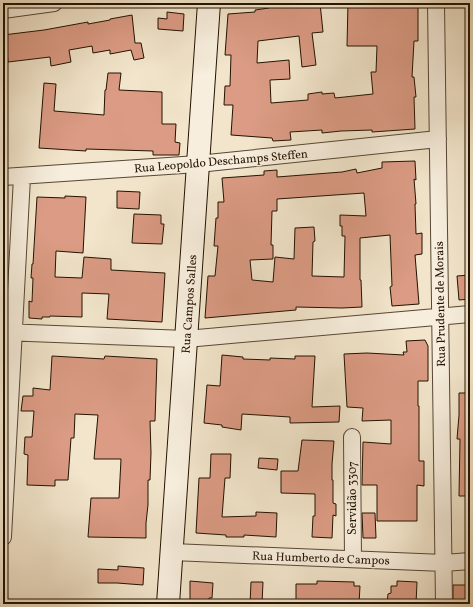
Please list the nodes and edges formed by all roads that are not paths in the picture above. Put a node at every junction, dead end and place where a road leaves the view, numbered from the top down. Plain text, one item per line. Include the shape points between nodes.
1 (54, 3) edge
2 (209, 3) edge
3 (436, 3) edge
4 (3, 10) edge
5 (438, 140) junction
6 (198, 164) junction
7 (22, 176) junction
8 (3, 178) edge
9 (470, 314) edge
10 (440, 317) junction
11 (8, 332) edge
12 (186, 339) junction
13 (352, 437) dead end
14 (3, 537) edge
15 (172, 552) junction
16 (352, 559) junction
17 (470, 561) edge
18 (444, 563) junction
19 (168, 604) edge
20 (444, 604) edge

1 - 4 street
2 - 6 main road, Rua Campos Salles
3 - 5 street, Rua Prudente de Morais
5 - 6 street, Rua Leopoldo Deschamps Steffen
5 - 10 street, Rua Prudente de Morais
6 - 7 street, Rua Leopoldo Deschamps Steffen
6 - 12 main road, Rua Campos Salles
7 - 8 street, Rua Leopoldo Deschamps Steffen
7 - 11 street
9 - 10 street
10 - 12 street
10 - 18 street, Rua Prudente de Morais
11 - 12 street
11 - 14 street
12 - 15 main road, Rua Campos Salles
13 - 16 street, Servidão 3307
15 - 16 street, Rua Humberto de Campos
15 - 19 main road, Rua Campos Salles
16 - 18 street, Rua Humberto de Campos
17 - 18 street, Rua Humberto de Campos
18 - 20 street, Rua Prudente de Morais

